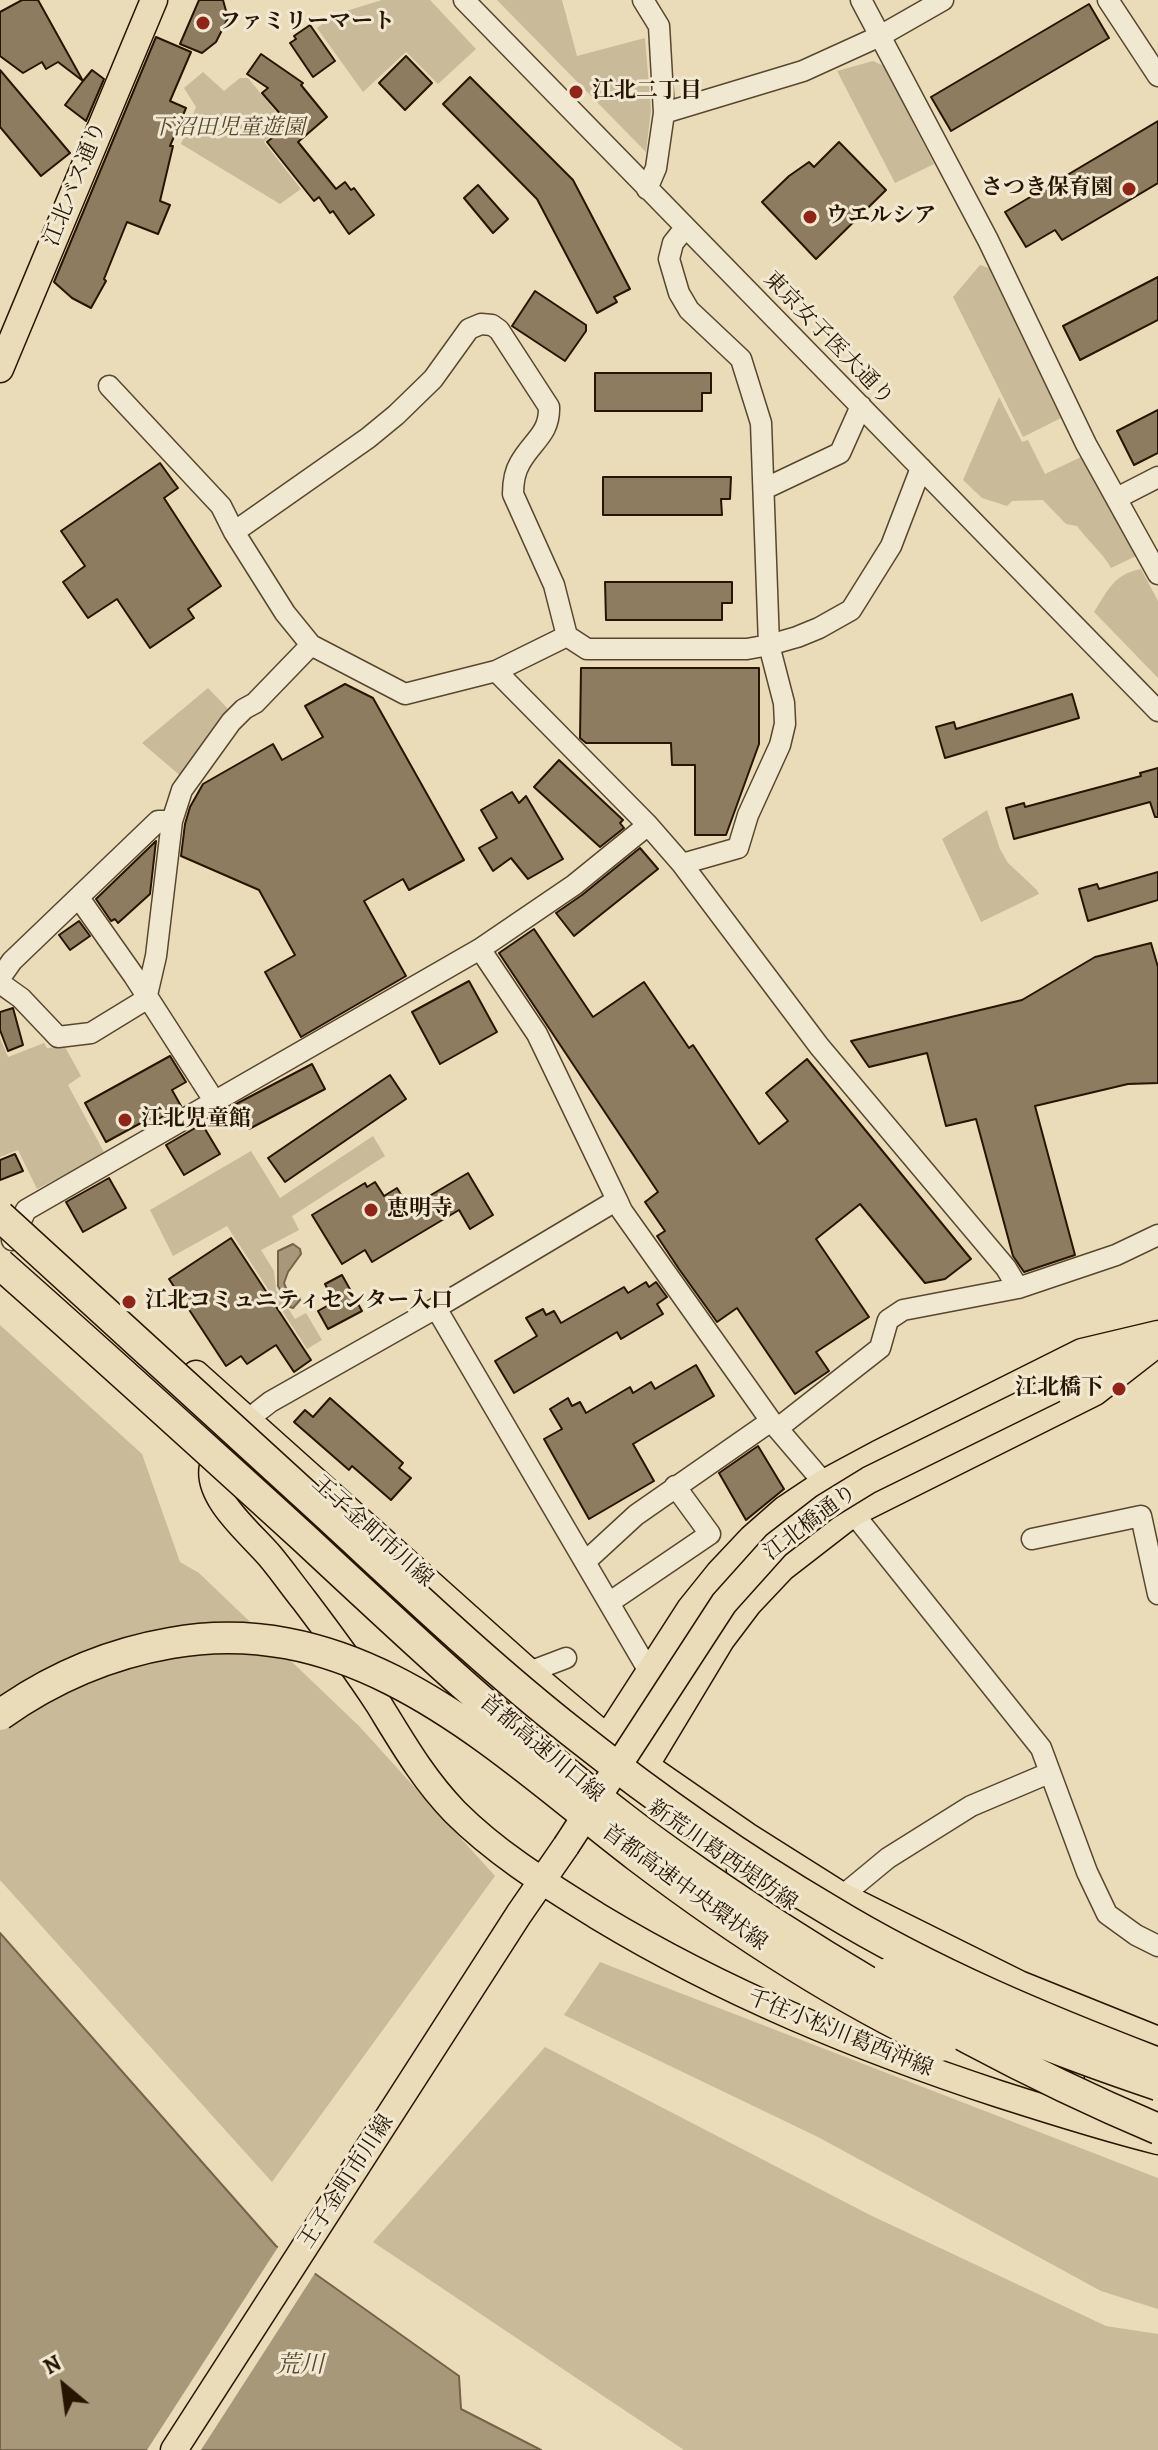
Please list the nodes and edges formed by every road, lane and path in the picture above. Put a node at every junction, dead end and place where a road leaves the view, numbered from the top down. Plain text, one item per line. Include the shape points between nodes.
1 (154, 0) edge
2 (464, 0) edge
3 (643, 0) edge
4 (861, 0) edge
5 (943, 0) edge
6 (1108, 0) edge
7 (880, 36) junction
8 (1158, 76) edge
9 (664, 113) junction
10 (647, 189) junction
11 (685, 228) junction
12 (0, 369) edge
13 (109, 386) dead end
14 (861, 406) junction
15 (921, 468) junction
16 (1158, 477) edge
17 (764, 489) junction
18 (1117, 498) junction
19 (234, 532) junction
20 (1158, 574) edge
21 (567, 636) junction
22 (311, 645) junction
23 (769, 645) junction
24 (496, 671) junction
25 (1158, 711) edge
26 (172, 821) junction
27 (648, 825) junction
28 (682, 864) junction
29 (79, 898) junction
30 (480, 949) junction
31 (0, 981) edge
32 (147, 995) junction
33 (215, 1102) junction
34 (0, 1197) edge
35 (617, 1200) junction
36 (7, 1233) edge
37 (1158, 1235) edge
38 (1018, 1288) junction
39 (436, 1308) junction
40 (1158, 1339) edge
41 (247, 1420) junction
42 (774, 1424) junction
43 (228, 1441) junction
44 (824, 1483) junction
45 (675, 1486) junction
46 (853, 1513) junction
47 (1032, 1539) dead end
48 (1154, 1556) edge
49 (586, 1561) junction
50 (1158, 1594) edge
51 (610, 1602) junction
52 (690, 1609) junction
53 (721, 1640) junction
54 (566, 1658) dead end
55 (529, 1672) junction
56 (650, 1673) junction
57 (0, 1702) edge
58 (0, 1715) edge
59 (607, 1738) junction
60 (590, 1761) junction
61 (646, 1766) junction
62 (1049, 1773) junction
63 (630, 1791) junction
64 (542, 1881) junction
65 (842, 1896) junction
66 (519, 1914) joint
67 (1158, 1946) edge
68 (1158, 2040) edge
69 (1158, 2063) edge
70 (1158, 2085) edge
71 (1158, 2101) edge
72 (1158, 2130) edge
73 (1158, 2141) edge
74 (174, 2450) edge

1 - 12 main road, 江北バス通り
2 - 10 street, 東京女子医大通り
3 - 9 street via 659,26
4 - 7 street
5 - 7 street
6 - 8 street
7 - 9 street via 803,71
7 - 18 street
9 - 10 street via 656,168
10 - 11 street, 東京女子医大通り
11 - 14 street, 東京女子医大通り
11 - 17 street via 670,249 672,275 689,310 741,359 761,423
13 - 19 street via 221,506
14 - 15 street, 東京女子医大通り
14 - 17 street via 840,453
15 - 23 street via 891,546 851,610
15 - 25 street, 東京女子医大通り
16 - 18 street
17 - 23 street
18 - 20 street
19 - 21 street via 396,415 433,379 469,329 492,325 549,407 549,422 513,478 513,494 554,585
19 - 22 street
21 - 23 street via 587,649
21 - 24 street
22 - 24 street via 405,694
22 - 26 street via 231,722 182,790
23 - 28 street via 784,703 780,745 738,848
24 - 27 street
26 - 29 street via 158,821
26 - 32 street
27 - 28 street
27 - 30 street via 574,885
28 - 38 street via 819,1046
29 - 31 street via 12,961
29 - 32 street
30 - 33 street
30 - 35 street via 537,1034
31 - 32 street via 58,1037 91,1033
32 - 33 street
33 - 36 street via 26,1210
34 - 36 main road, 王子金町市川線
35 - 39 street
35 - 42 street
36 - 41 main road, 王子金町市川線
36 - 43 main road, 王子金町市川線
36 - 69 highway, 首都高速川口線, bridge via 479,1654 667,1805 831,1912 919,1959
36 - 72 highway, 首都高速川口線, bridge via 133,1382 457,1679 623,1818 711,1882 879,1989 1041,2077
37 - 38 street
38 - 42 street via 903,1310 888,1320 880,1348
39 - 41 street
39 - 49 street
40 - 44 main road via 1082,1352
40 - 46 main road via 1095,1392
40 - 64 main road, 江北橋通り, bridge via 869,1480 776,1545 724,1603
41 - 43 main road
41 - 55 main road, 王子金町市川線
42 - 44 street
42 - 45 street
43 - 60 main road, 新荒川葛西堤防線
43 - 64 main road via 213,1467 213,1481 230,1512 314,1613 426,1779 484,1840
44 - 52 main road via 752,1538
45 - 49 street
45 - 51 street via 710,1534
46 - 53 main road via 782,1568
46 - 62 street via 1041,1748
47 - 48 street via 1141,1516
48 - 50 street
49 - 51 street
51 - 56 street
52 - 53 street
52 - 56 main road
53 - 61 main road
54 - 55 street
55 - 59 main road, 王子金町市川線
56 - 59 main road
57 - 70 highway, 首都高速中央環状線, bridge via 90,1654 183,1630 273,1630 359,1651 451,1695 755,1896 883,1970 1000,2026
58 - 72 highway, 首都高速中央環状線, bridge via 84,1667 174,1642 254,1638 337,1655 382,1673 443,1708 696,1900 867,2009 976,2063
59 - 60 main road
59 - 61 main road, 王子金町市川線
60 - 63 main road, 新荒川葛西堤防線
61 - 63 main road
61 - 65 main road, 新荒川葛西堤防線
62 - 65 street via 971,1806 888,1858
62 - 67 street via 1107,1914
63 - 71 main road, 新荒川葛西堤防線 via 774,1895 981,2025
64 - 66 main road, 江北橋通り
64 - 73 main road, 千住小松川葛西沖線 via 676,1961 833,2034 966,2083
65 - 68 main road, 新荒川葛西堤防線 via 1019,1984
66 - 74 main road, 王子金町市川線

